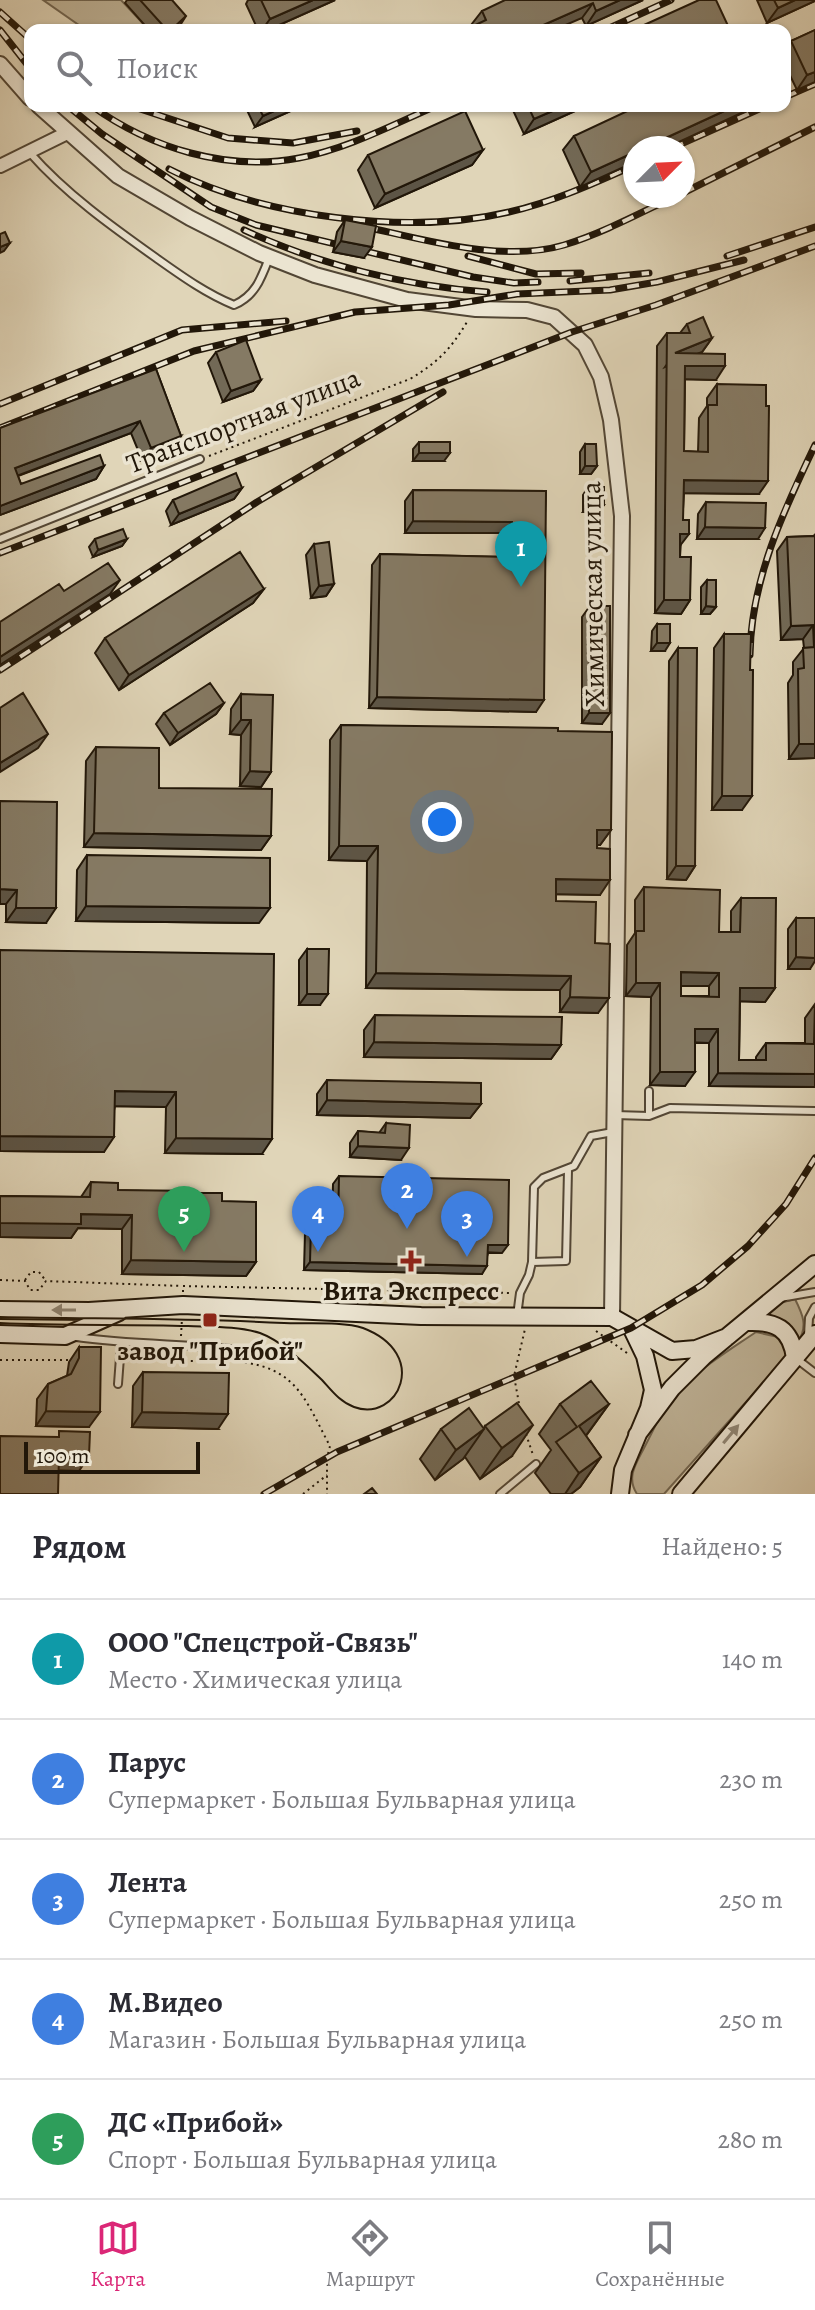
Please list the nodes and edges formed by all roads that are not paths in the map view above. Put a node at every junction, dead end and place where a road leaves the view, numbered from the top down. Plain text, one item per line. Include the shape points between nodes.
1 (0, 64) edge
2 (24, 91) edge
3 (45, 112) edge
4 (67, 133) junction
5 (30, 153) junction
6 (0, 166) edge
7 (270, 257) junction
8 (200, 459) road end
9 (0, 539) edge
10 (649, 1091) dead end
11 (815, 1111) edge
12 (615, 1115) junction
13 (649, 1116) junction
14 (615, 1131) junction
15 (568, 1170) junction
16 (532, 1262) junction
17 (815, 1264) edge
18 (815, 1292) edge
19 (774, 1299) junction
20 (128, 1307) junction
21 (815, 1307) edge
22 (0, 1310) edge
23 (612, 1317) junction
24 (521, 1322) junction
25 (748, 1322) junction
26 (631, 1328) junction
27 (0, 1334) edge
28 (65, 1336) junction
29 (727, 1337) junction
30 (811, 1338) edge
31 (121, 1344) junction
32 (265, 1353) dead end
33 (795, 1358) junction
34 (815, 1373) edge
35 (118, 1384) dead end
36 (637, 1435) junction
37 (536, 1464) road end
38 (623, 1470) junction
39 (500, 1494) edge
40 (620, 1494) edge
41 (628, 1494) edge
42 (681, 1494) edge

1 - 2 street
3 - 4 street, Химическая улица
4 - 5 street
4 - 7 street, Химическая улица via 118,176
5 - 6 street
5 - 7 lane via 139,246 234,305 259,285
7 - 12 street, Химическая улица via 407,300 554,317 585,345 601,377 622,516
8 - 9 lane, Транспортная улица
10 - 13 lane
11 - 13 lane via 670,1108
12 - 13 lane
12 - 14 street, Химическая улица
14 - 15 lane via 591,1136
14 - 23 street, Химическая улица
15 - 16 lane via 543,1178 534,1187
15 - 16 lane via 566,1261
16 - 24 lane via 520,1293
17 - 19 main road
18 - 19 lane
19 - 25 main road
20 -> 22 main road
20 - 24 main road via 183,1305
20 - 28 main road
21 - 30 lane via 809,1318
23 - 24 main road
23 - 26 main road
25 - 29 main road
25 - 33 main road via 784,1331
26 - 29 main road via 672,1351
26 - 36 main road via 653,1390
27 - 28 main road
28 - 31 lane
29 - 36 main road via 672,1388
30 - 33 main road
31 - 32 lane via 222,1346
31 - 35 lane
33 - 34 lane
42 -> 33 main road
36 - 38 main road
37 - 39 lane
38 - 40 main road
38 - 41 main road

